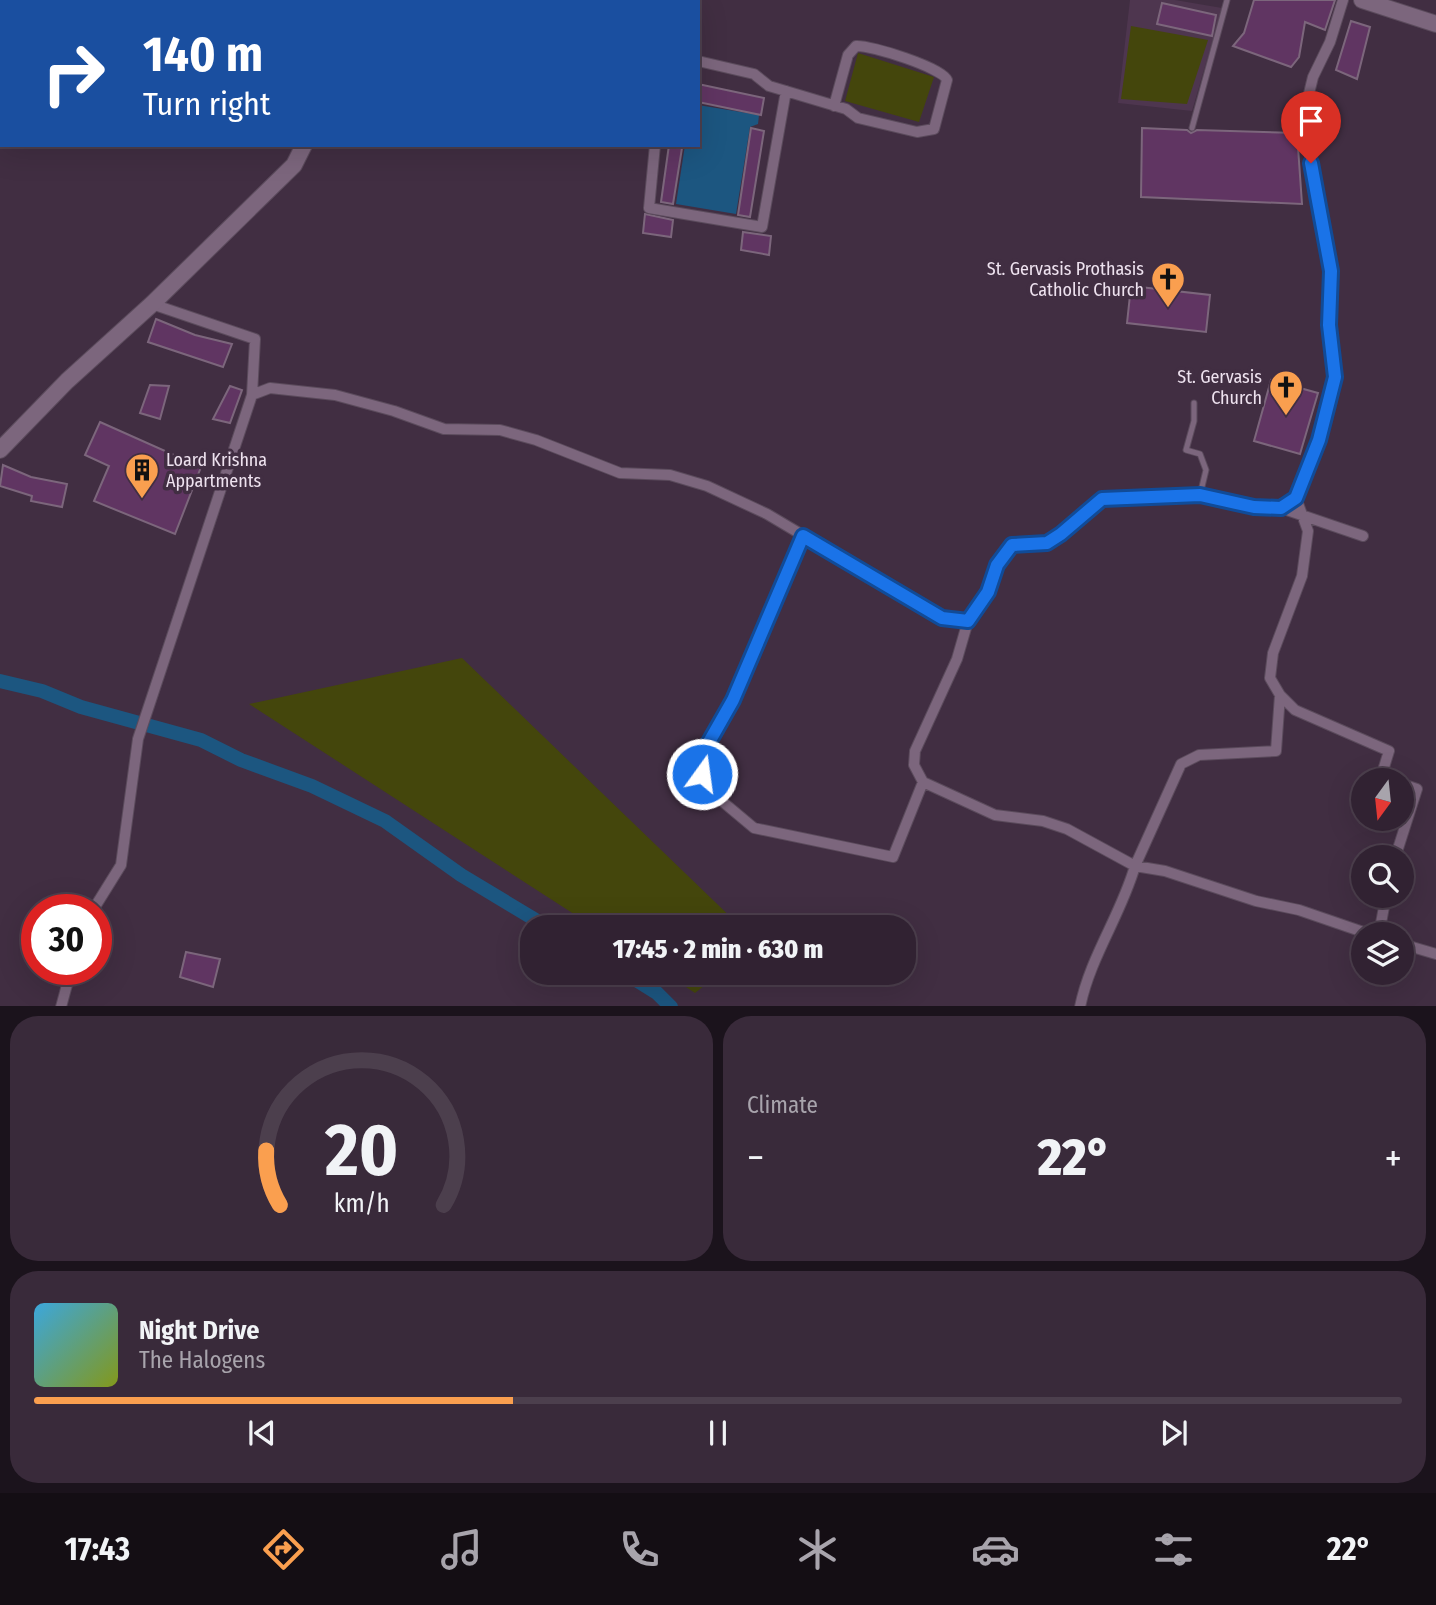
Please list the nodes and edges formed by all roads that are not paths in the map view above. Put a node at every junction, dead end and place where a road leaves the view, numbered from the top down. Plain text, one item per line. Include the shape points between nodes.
1 (1227, 0) edge
2 (1343, 0) edge
3 (1362, 0) edge
4 (1436, 24) edge
5 (700, 61) edge
6 (786, 92) junction
7 (834, 106) junction
8 (1192, 128) dead end
9 (303, 147) edge
10 (655, 147) edge
11 (152, 304) junction
12 (252, 395) junction
13 (1194, 403) dead end
14 (0, 450) edge
15 (1200, 495) junction
16 (1296, 498) junction
17 (1281, 508) junction
18 (1304, 518) junction
19 (803, 536) junction
20 (1363, 536) dead end
21 (968, 621) junction
22 (1280, 695) junction
23 (1384, 768) edge
24 (923, 782) junction
25 (1135, 866) junction
26 (103, 894) edge
27 (1351, 928) edge
28 (1414, 948) edge
29 (1436, 954) edge
30 (67, 985) edge
31 (61, 1006) edge
32 (1080, 1006) edge

1 - 8 lane
2 - 16 street via 1313,77 1303,118 1331,271 1329,325 1335,377 1319,440
3 - 4 street
5 - 6 street via 754,74
6 - 7 street
6 - 10 street via 762,227 649,208
7 - 7 street via 848,55 856,46 925,65 947,80 934,129 929,132 882,124
9 - 11 street via 294,165
11 - 12 street via 255,339
11 - 14 street
12 - 19 street via 270,388 308,391 394,411 444,429 500,430 612,471 670,475 707,486
12 - 26 street via 145,713 121,865
13 - 15 lane via 1186,450 1200,454 1206,470
15 - 17 street
15 - 21 street via 1102,499 1047,543 1012,545
16 - 17 street
16 - 18 street
17 - 18 street
18 - 20 street
18 - 22 street via 1308,531 1302,576 1273,653 1270,678
19 - 21 street via 942,618
19 - 24 street via 733,700 700,758 702,774 717,797 754,828 893,857
21 - 24 street via 957,659 915,751 914,765
22 - 23 street via 1295,710 1389,751
22 - 25 street via 1276,751 1199,755 1181,764
24 - 25 street via 995,815 1066,829
25 - 27 street
25 - 32 street via 1125,901 1087,974
28 - 29 street
30 - 31 street

